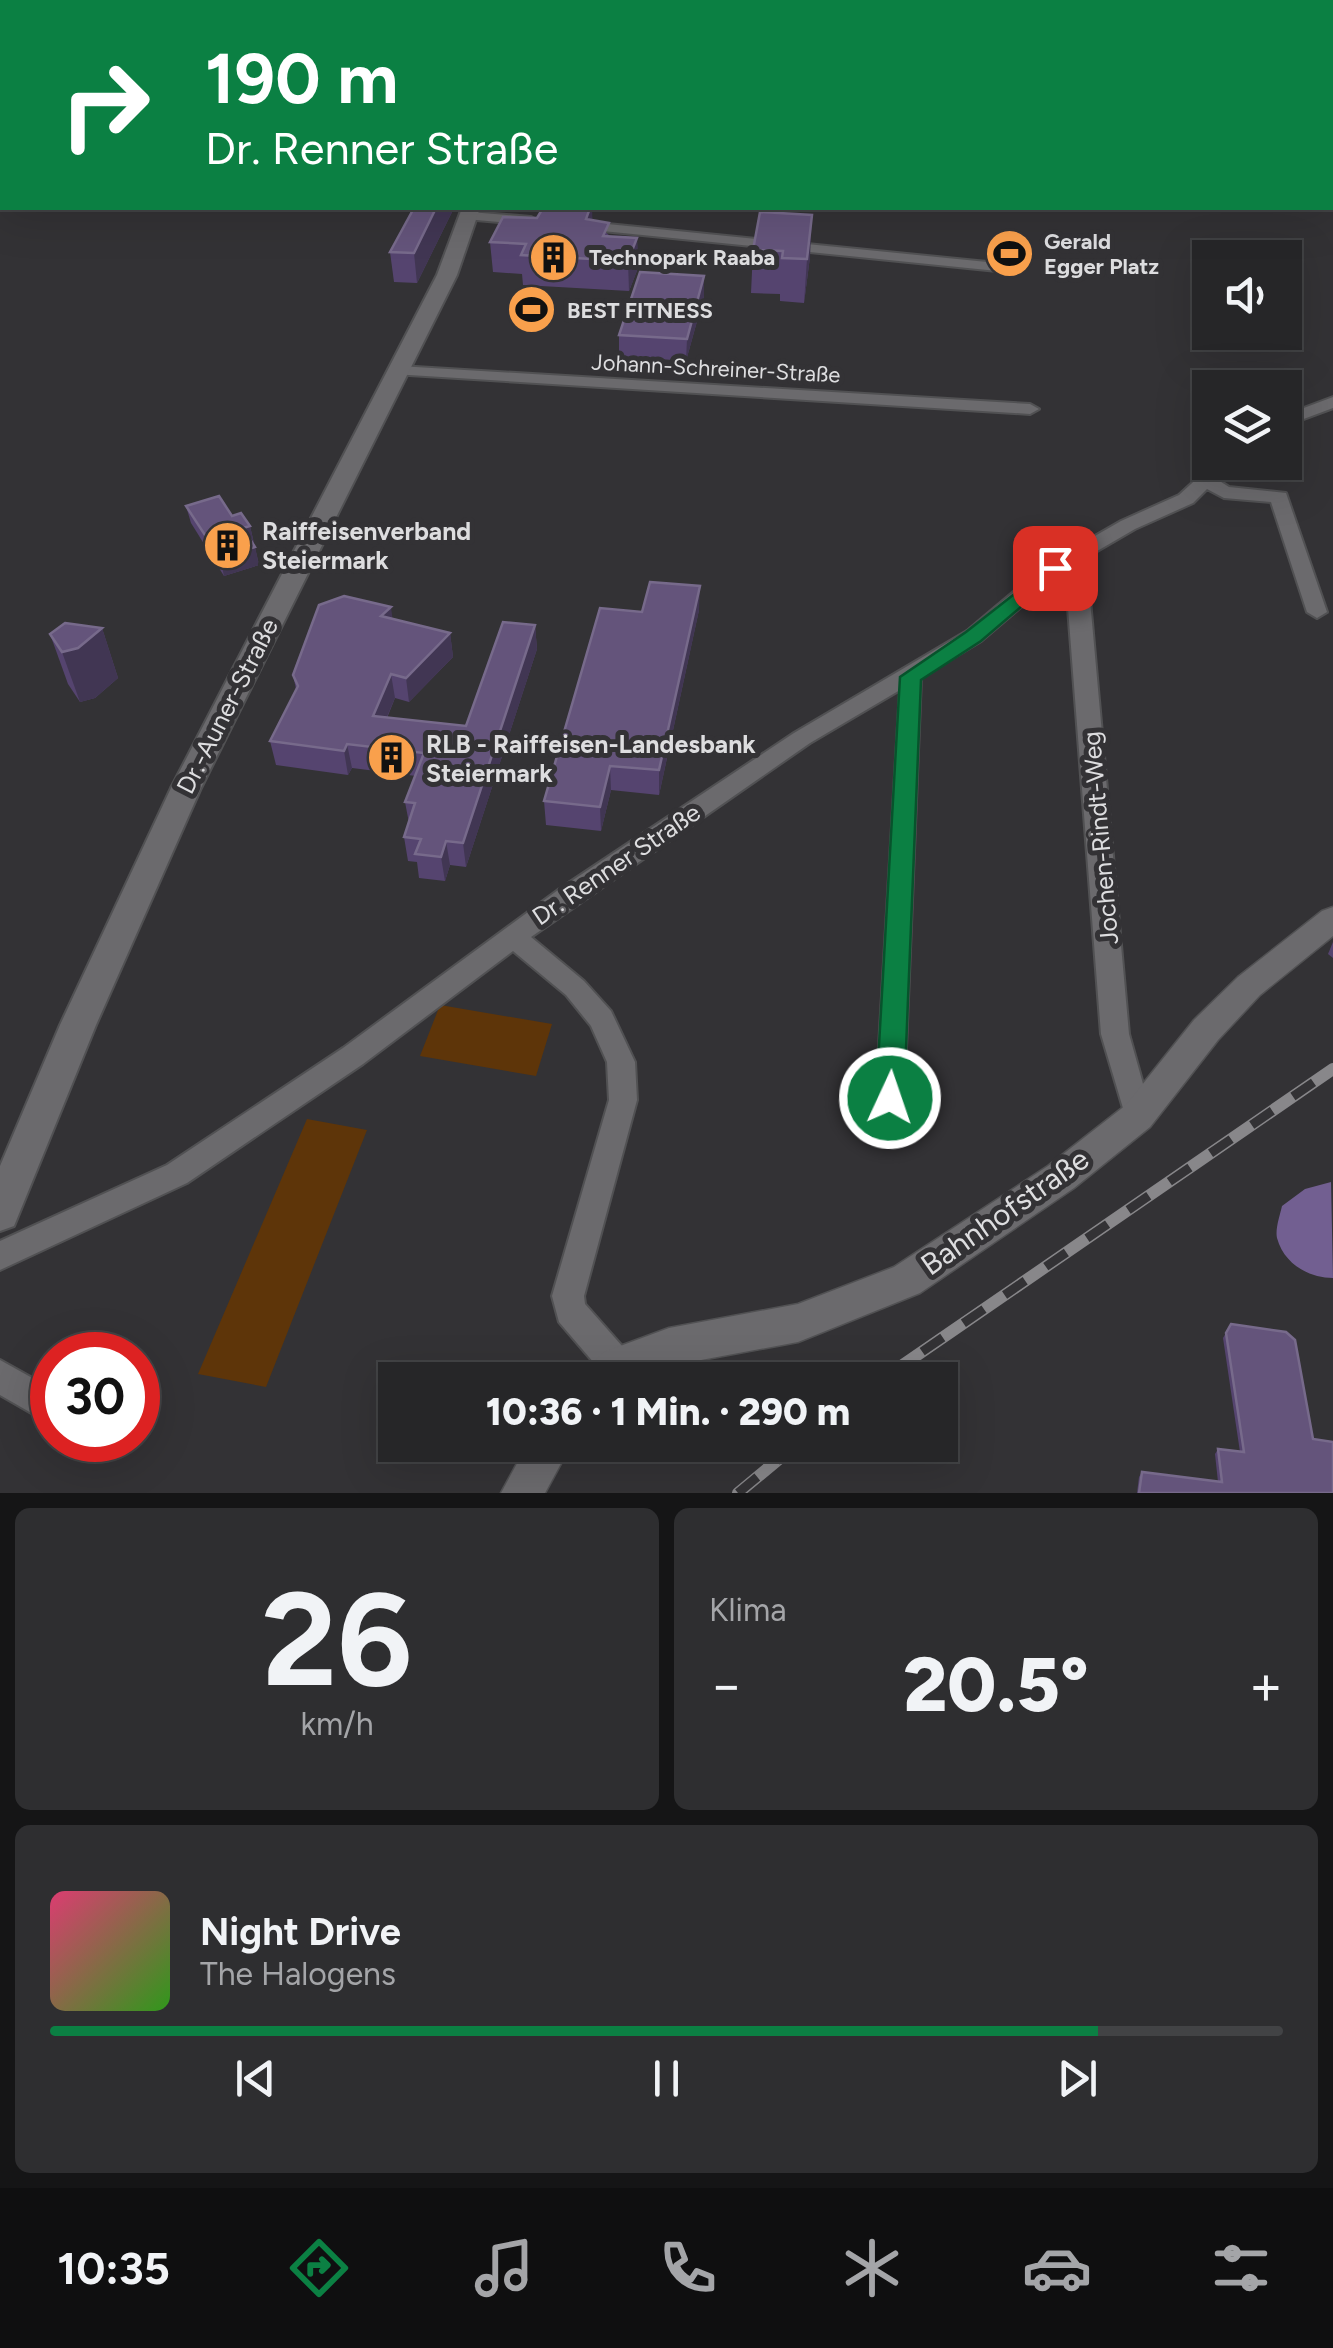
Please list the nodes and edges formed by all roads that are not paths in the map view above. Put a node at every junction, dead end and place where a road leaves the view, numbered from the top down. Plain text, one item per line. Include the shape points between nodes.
1 (471, 211) edge
2 (518, 214) edge
3 (548, 222) edge
4 (566, 224) edge
5 (1017, 269) dead end
6 (398, 371) junction
7 (1333, 402) edge
8 (1030, 410) dead end
9 (1302, 414) edge
10 (1206, 480) joint
11 (1067, 560) junction
12 (1316, 612) dead end
13 (911, 677) junction
14 (1333, 919) edge
15 (512, 936) junction
16 (890, 1098) dead end
17 (1138, 1116) junction
18 (0, 1213) edge
19 (0, 1256) edge
20 (603, 1362) edge
21 (635, 1362) edge
22 (0, 1376) edge
23 (30, 1395) edge
24 (540, 1462) edge
25 (522, 1493) edge

1 - 2 street
1 - 3 street
1 - 6 main road, Dr.-Auner-Straße
4 - 5 street
6 - 8 street, Johann-Schreiner-Straße
6 - 18 main road, Dr.-Auner-Straße via 186,788
7 - 9 street
10 - 11 street, Dr. Renner Straße via 1186,499
10 - 12 street via 1224,492 1279,497
11 - 13 street, Dr. Renner Straße
11 - 17 street, Jochen-Rindt-Weg via 1080,593 1116,1034
13 - 15 street, Dr. Renner Straße via 802,738
13 - 16 street
14 - 17 street, Bahnhofstraße via 1248,986
15 - 19 street, Dr. Renner Straße via 353,1056 177,1174
15 - 20 street via 601,1018 621,1062 622,1100 568,1296 570,1311
17 - 21 street, Bahnhofstraße via 1061,1177 907,1280 798,1324 668,1347
22 - 23 street
24 - 25 street

